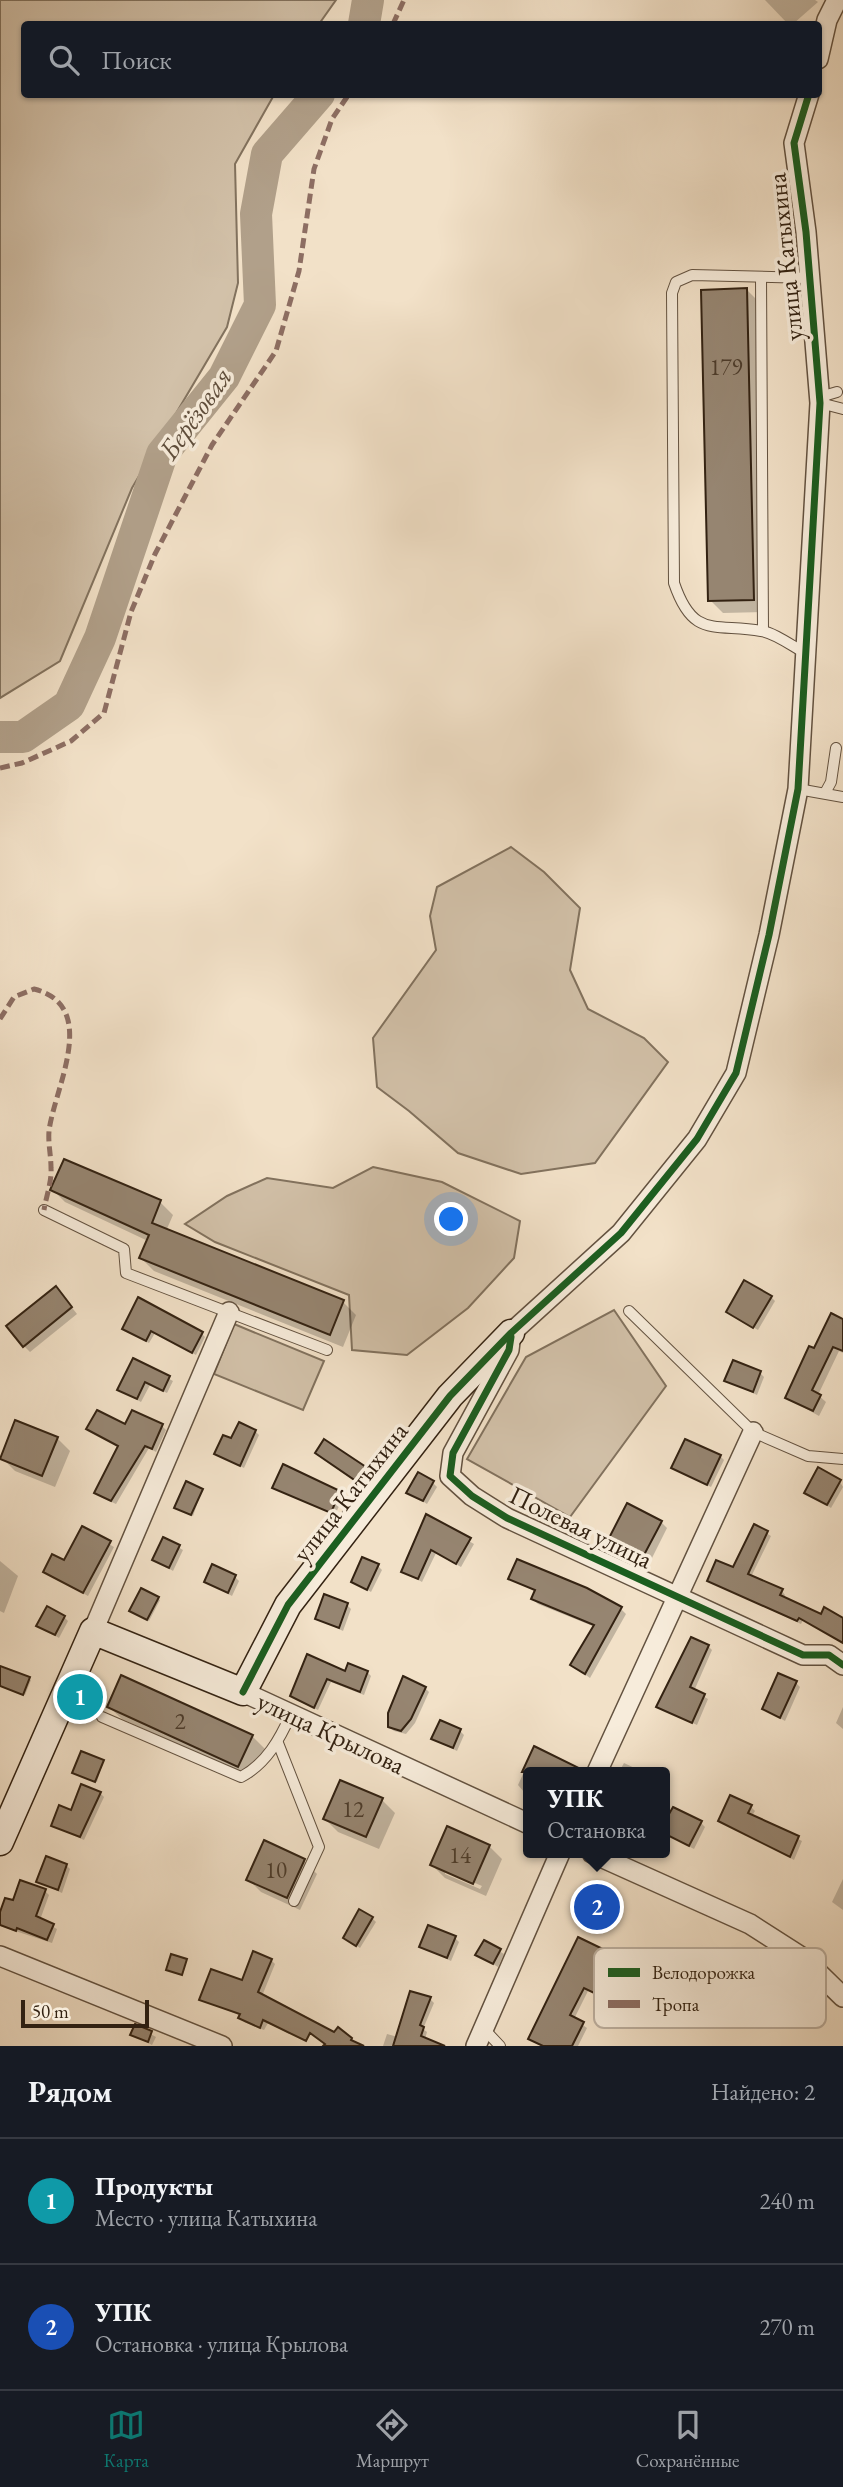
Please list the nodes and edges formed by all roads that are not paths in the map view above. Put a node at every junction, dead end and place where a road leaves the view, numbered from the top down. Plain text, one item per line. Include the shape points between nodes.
1 (837, 0) edge
2 (822, 42) edge
3 (808, 98) edge
4 (761, 277) junction
5 (810, 278) junction
6 (824, 402) junction
7 (843, 409) edge
8 (763, 631) junction
9 (806, 654) junction
10 (836, 748) dead end
11 (798, 789) junction
12 (825, 793) junction
13 (843, 797) edge
14 (44, 1210) dead end
15 (629, 1311) dead end
16 (229, 1312) junction
17 (511, 1333) junction
18 (327, 1350) dead end
19 (752, 1432) junction
20 (843, 1459) edge
21 (676, 1596) junction
22 (93, 1631) junction
23 (843, 1665) edge
24 (243, 1692) junction
25 (292, 1714) junction
26 (102, 1717) dead end
27 (278, 1743) junction
28 (599, 1767) edge
29 (6, 1811) edge
30 (523, 1821) edge
31 (0, 1842) edge
32 (559, 1858) edge
33 (603, 1858) edge
34 (294, 1900) dead end
35 (787, 1948) edge
36 (0, 1956) edge
37 (826, 1980) edge
38 (843, 1997) edge
39 (480, 2037) edge
40 (222, 2046) edge
41 (500, 2046) edge

1 - 2 street
3 - 5 street, улица Катыхина via 794,142
4 - 5 lane
4 - 8 lane
4 - 8 lane via 692,275 676,282 671,293 674,583 681,604 695,621 712,629
5 - 6 street, улица Катыхина
6 - 7 lane
6 - 9 street, улица Катыхина
8 - 9 lane
9 - 11 street, улица Катыхина
10 - 12 lane
11 - 12 lane
11 - 17 street, улица Катыхина via 736,1073 697,1139 621,1233
12 - 13 lane
14 - 16 lane via 124,1249 126,1272
15 - 19 lane
16 - 18 lane
16 - 22 street
17 - 21 street, Полевая улица via 509,1350 453,1453 450,1476 507,1518
17 - 24 street, улица Катыхина via 450,1396 288,1605
19 - 20 lane via 808,1456
19 - 21 street
21 - 23 street, Полевая улица via 803,1655 829,1655
21 - 28 street
22 - 24 street, улица Крылова
22 - 29 street
24 - 25 street, улица Крылова
25 - 27 lane
25 - 30 street, улица Крылова
26 - 27 lane via 241,1777
27 - 34 lane via 319,1847
29 - 31 street
32 - 39 street
33 - 35 street via 750,1924
36 - 40 street
37 - 38 street
39 - 41 lane

